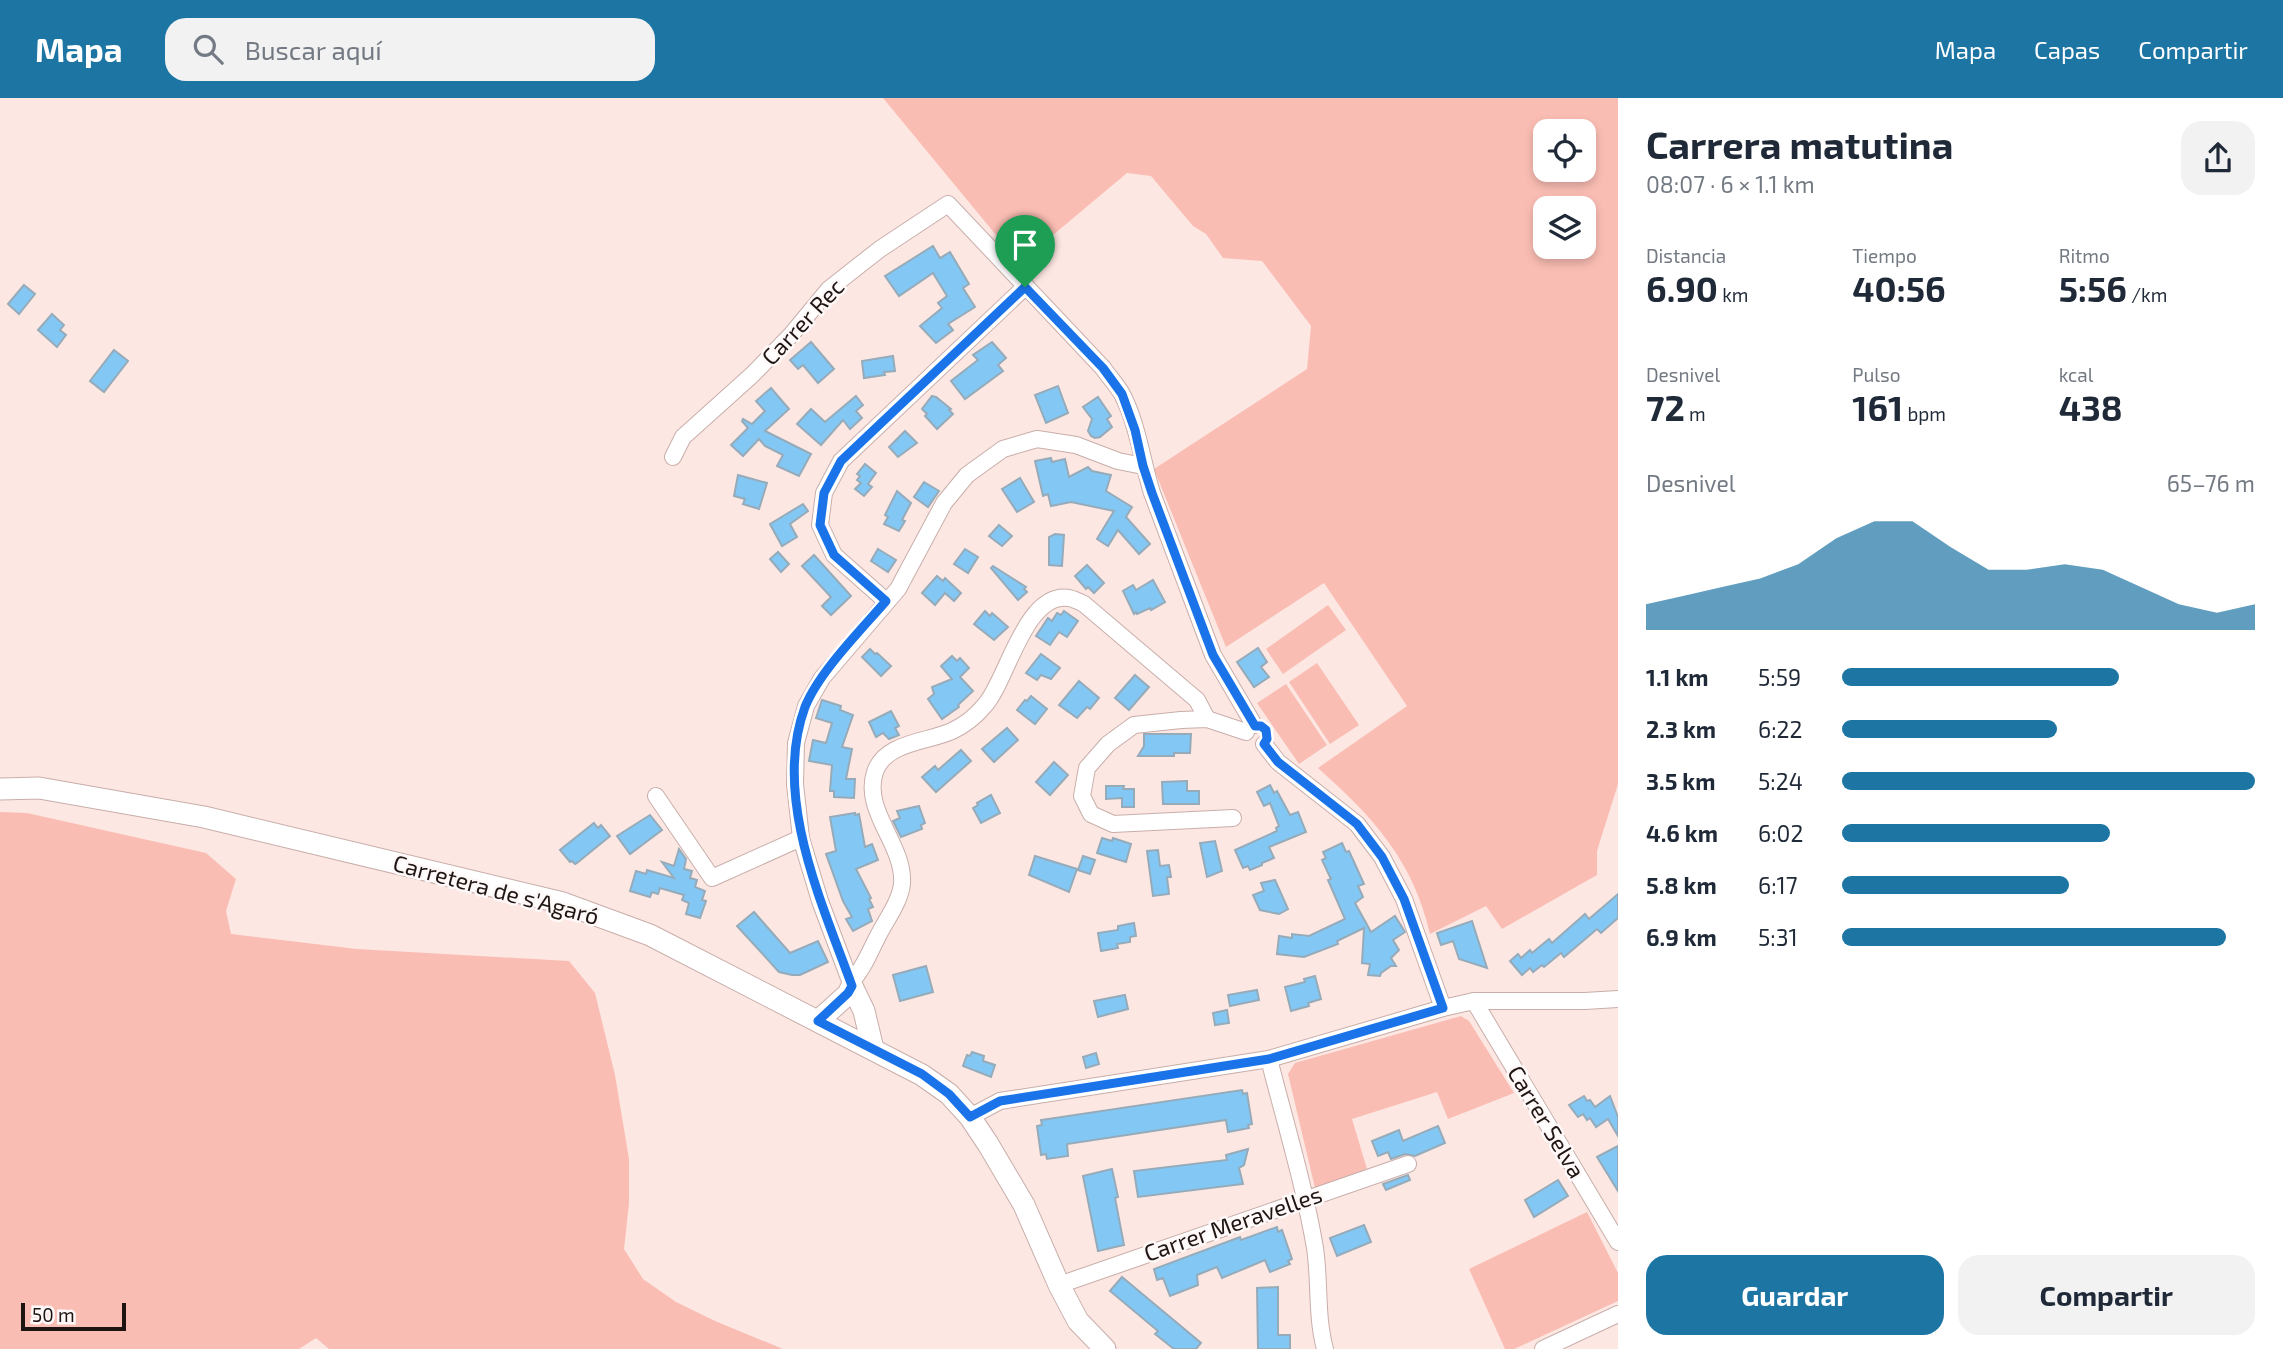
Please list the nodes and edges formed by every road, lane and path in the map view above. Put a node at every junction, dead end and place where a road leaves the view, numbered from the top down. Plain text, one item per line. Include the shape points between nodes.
1 (1025, 287) junction
2 (673, 457) dead end
3 (1143, 466) junction
4 (886, 601) junction
5 (1207, 719) junction
6 (1250, 729) junction
7 (0, 789) edge
8 (656, 796) dead end
9 (1233, 818) dead end
10 (802, 838) junction
11 (1618, 983) edge
12 (851, 984) junction
13 (1612, 999) edge
14 (1474, 1001) junction
15 (1443, 1008) junction
16 (864, 1011) junction
17 (833, 1028) junction
18 (873, 1049) junction
19 (1269, 1059) junction
20 (970, 1117) junction
21 (1408, 1164) dead end
22 (1305, 1198) junction
23 (1618, 1242) edge
24 (1059, 1285) junction
25 (1618, 1314) edge
26 (1105, 1349) edge
27 (1325, 1349) edge
28 (1543, 1349) edge

1 - 2 street, Carrer Rec via 948,204 880,248 829,289 752,375 683,437
1 - 3 street via 1122,394
1 - 4 street via 841,461 824,493 820,525 834,555
3 - 4 street via 1076,445 1037,439 1003,449 967,475 944,503 898,589
3 - 6 street via 1213,655
4 - 10 street via 822,678 806,706 796,743 795,784
5 - 6 street
5 - 9 street via 1134,725 1108,744 1087,768 1082,796 1090,814 1113,824
5 - 12 street via 1197,700 1084,604 1067,597 1034,614 988,703 971,720 885,756 876,770 876,804 902,883
6 - 15 street via 1261,726 1266,731 1264,744 1278,762 1357,824 1382,857 1404,899
7 - 17 street, Carretera de s'Agaró via 39,788 204,817 563,903 650,935
8 - 10 street via 712,878
10 - 12 street
11 - 13 street
12 - 16 street
12 - 17 street via 836,1004
13 - 14 street
14 - 15 street
14 - 23 street, Carrer Selva
15 - 19 street
16 - 17 street
16 - 18 street
17 - 18 street, Carretera de s'Agaró
18 - 20 street, Carretera de s'Agaró via 922,1074
19 - 20 street via 1000,1101
19 - 22 street
20 - 24 street, Carretera de s'Agaró via 1024,1205
21 - 22 street, Carrer Meravelles
22 - 24 street, Carrer Meravelles
22 - 27 street
24 - 26 street, Carretera de s'Agaró via 1078,1321
25 - 28 street

